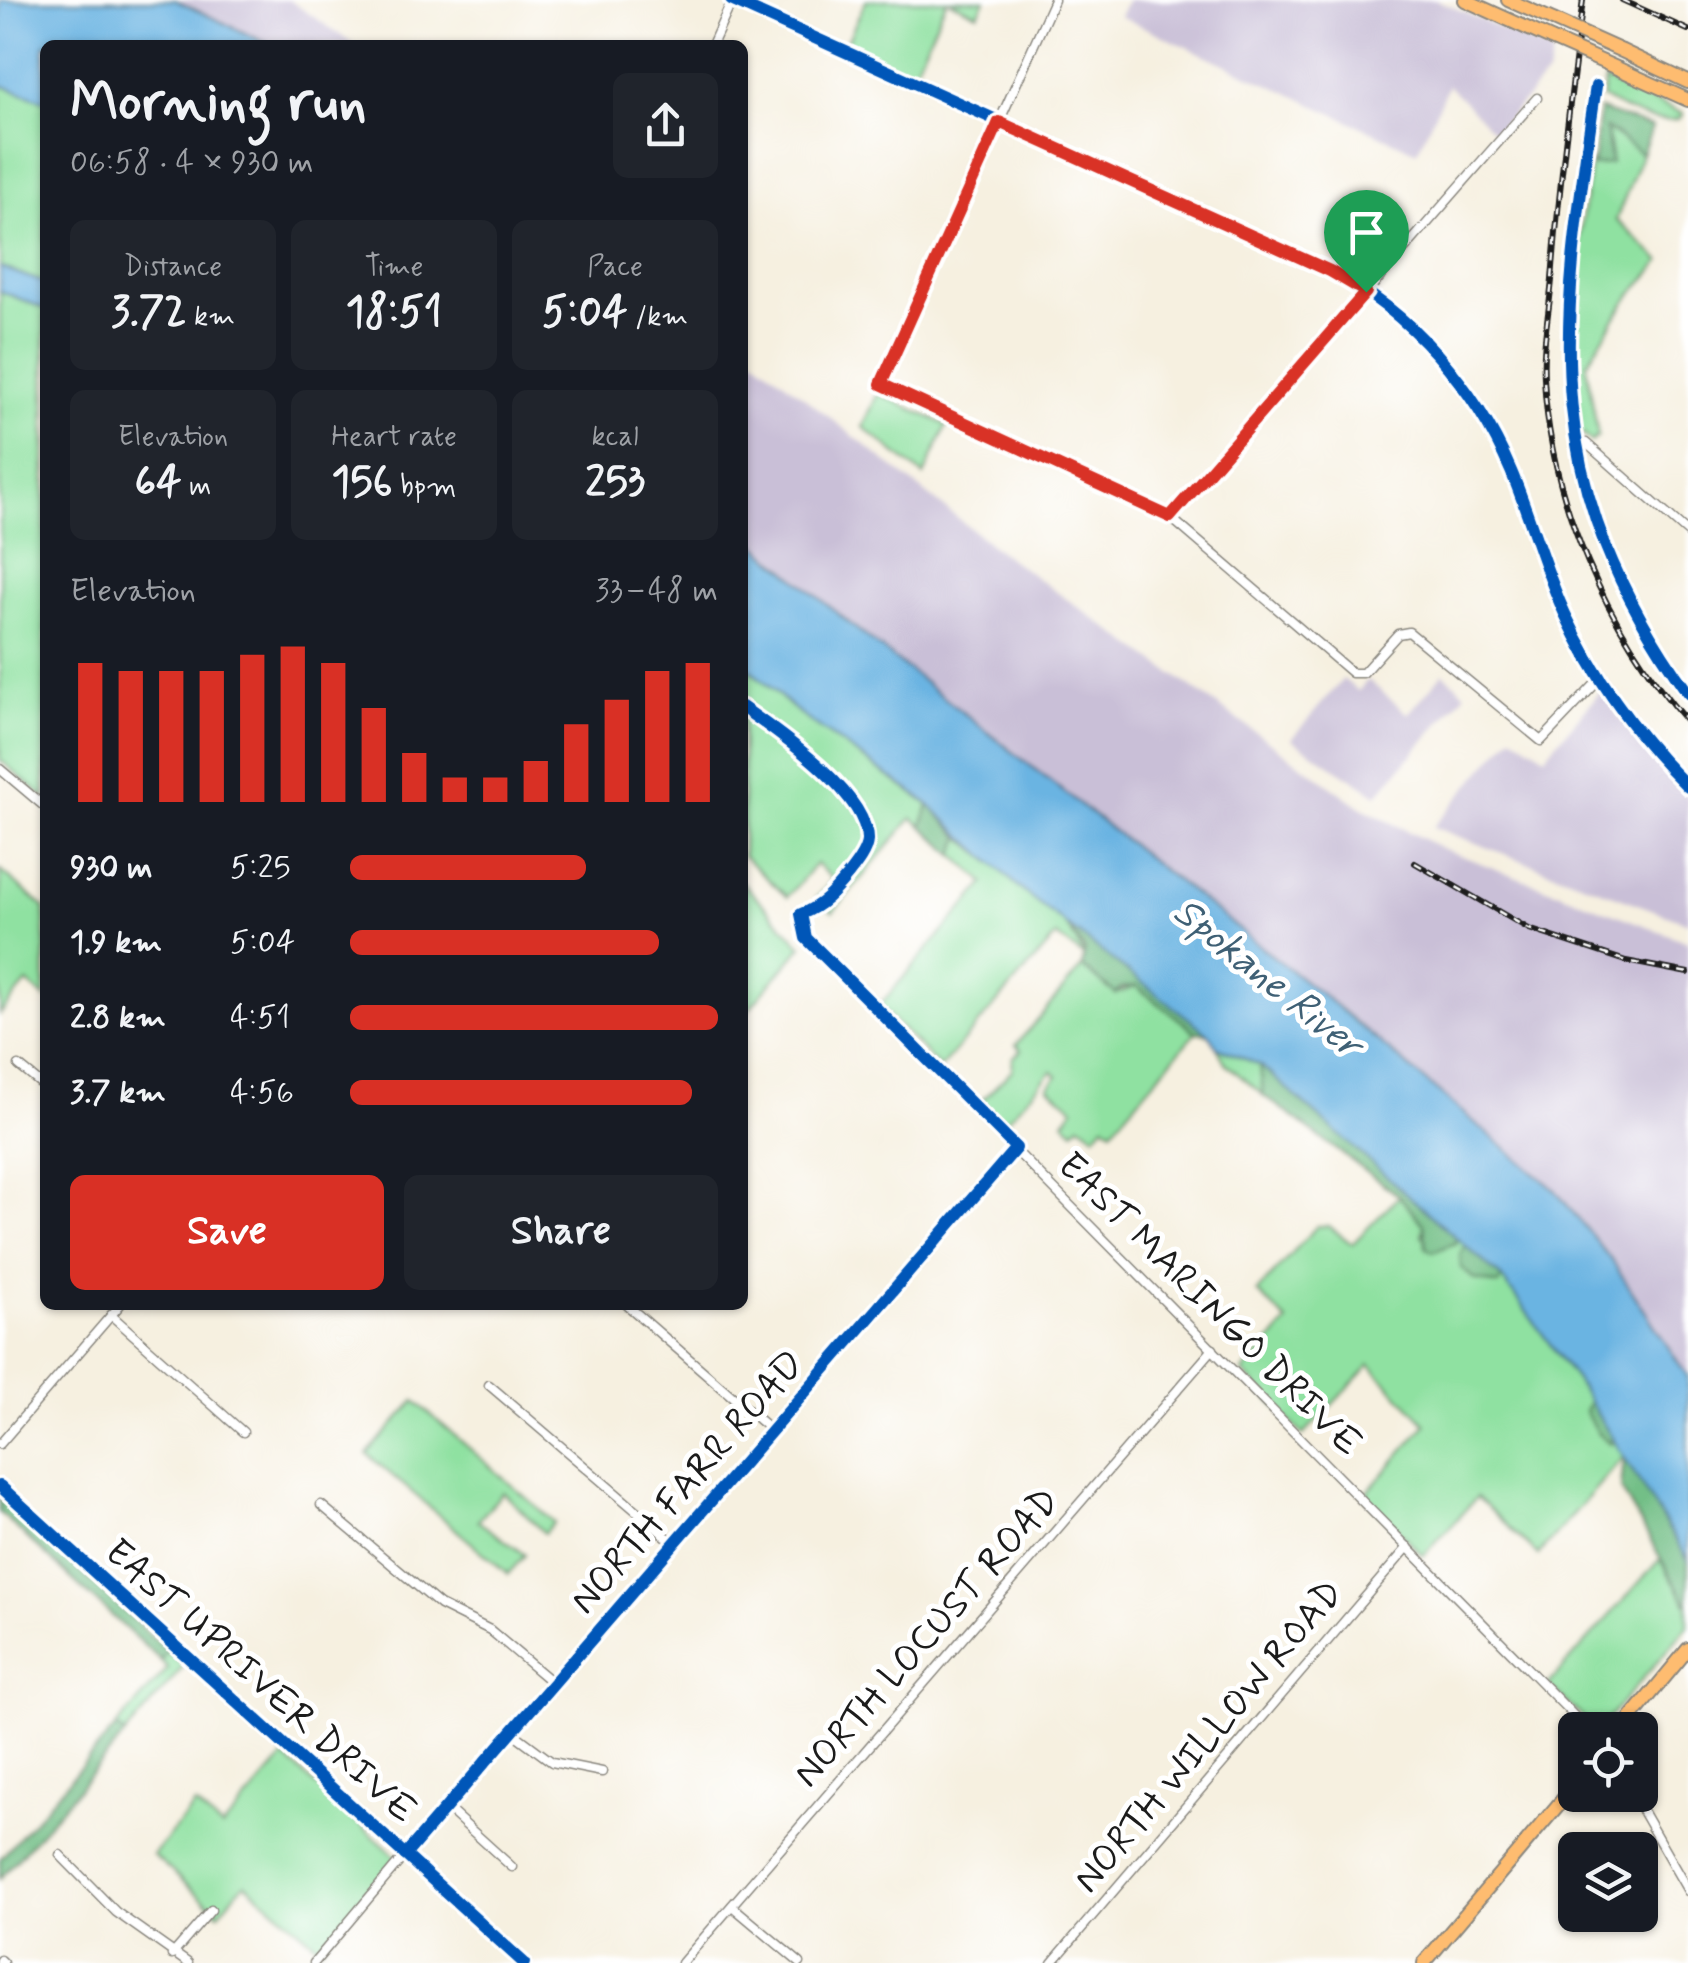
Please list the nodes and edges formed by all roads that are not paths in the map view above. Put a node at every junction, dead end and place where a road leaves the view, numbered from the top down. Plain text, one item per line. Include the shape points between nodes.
1 (731, 0) edge
2 (1054, 0) edge
3 (1465, 0) edge
4 (1508, 0) edge
5 (714, 40) edge
6 (1688, 82) edge
7 (1537, 98) dead end
8 (1688, 100) edge
9 (999, 122) junction
10 (1366, 292) junction
11 (1586, 442) dead end
12 (1170, 517) junction
13 (1688, 533) edge
14 (1601, 678) junction
15 (0, 769) edge
16 (1688, 787) edge
17 (40, 803) edge
18 (801, 914) dead end
19 (19, 1066) dead end
20 (40, 1083) edge
21 (1016, 1148) junction
22 (116, 1310) edge
23 (633, 1310) edge
24 (111, 1315) junction
25 (1213, 1348) junction
26 (489, 1385) dead end
27 (242, 1432) dead end
28 (772, 1432) junction
29 (0, 1444) edge
30 (0, 1486) edge
31 (321, 1505) dead end
32 (676, 1544) junction
33 (1408, 1547) junction
34 (1688, 1649) edge
35 (554, 1684) junction
36 (1570, 1712) edge
37 (1636, 1712) edge
38 (512, 1733) junction
39 (602, 1772) dead end
40 (1558, 1805) edge
41 (446, 1808) junction
42 (1643, 1812) edge
43 (60, 1855) dead end
44 (406, 1855) junction
45 (512, 1867) dead end
46 (1688, 1891) edge
47 (732, 1906) junction
48 (211, 1910) dead end
49 (172, 1955) junction
50 (188, 1963) edge
51 (314, 1963) edge
52 (524, 1963) edge
53 (682, 1963) edge
54 (800, 1963) edge
55 (1052, 1963) edge
56 (1424, 1963) edge

1 - 5 street
1 - 9 street
2 - 9 street
3 - 8 main road, bridge
4 - 6 main road, bridge
7 - 10 street
9 - 10 street
9 - 12 street via 881,384
10 - 12 street
10 - 14 street via 1436,354 1483,416 1512,472 1556,596
11 - 13 street
12 - 14 street via 1346,670 1358,674 1404,632 1415,636 1541,742
14 - 16 street
15 - 17 street
18 - 21 street, EAST MARINGO DRIVE via 812,944
19 - 20 street
21 - 25 street, EAST MARINGO DRIVE
21 - 28 street, NORTH FARR ROAD
22 - 24 street
23 - 28 street
24 - 27 street
24 - 29 street
25 - 33 street, EAST MARINGO DRIVE
25 - 47 street, NORTH LOCUST ROAD
26 - 32 street
28 - 32 street, NORTH FARR ROAD
30 - 44 street, EAST UPRIVER DRIVE
31 - 35 street via 440,1606 490,1630
32 - 35 street, NORTH FARR ROAD
33 - 36 street, EAST MARINGO DRIVE
33 - 55 street, NORTH WILLOW ROAD
34 - 37 main road
35 - 38 street, NORTH FARR ROAD
38 - 39 street via 552,1762
38 - 41 street, NORTH FARR ROAD
40 - 56 main road
41 - 44 street, NORTH FARR ROAD
41 - 45 street
42 - 46 street
43 - 49 street via 116,1912
44 - 51 street, NORTH FARR ROAD
44 - 52 street, EAST UPRIVER DRIVE
47 - 53 street, NORTH LOCUST ROAD
47 - 54 street
48 - 49 street
49 - 50 street

